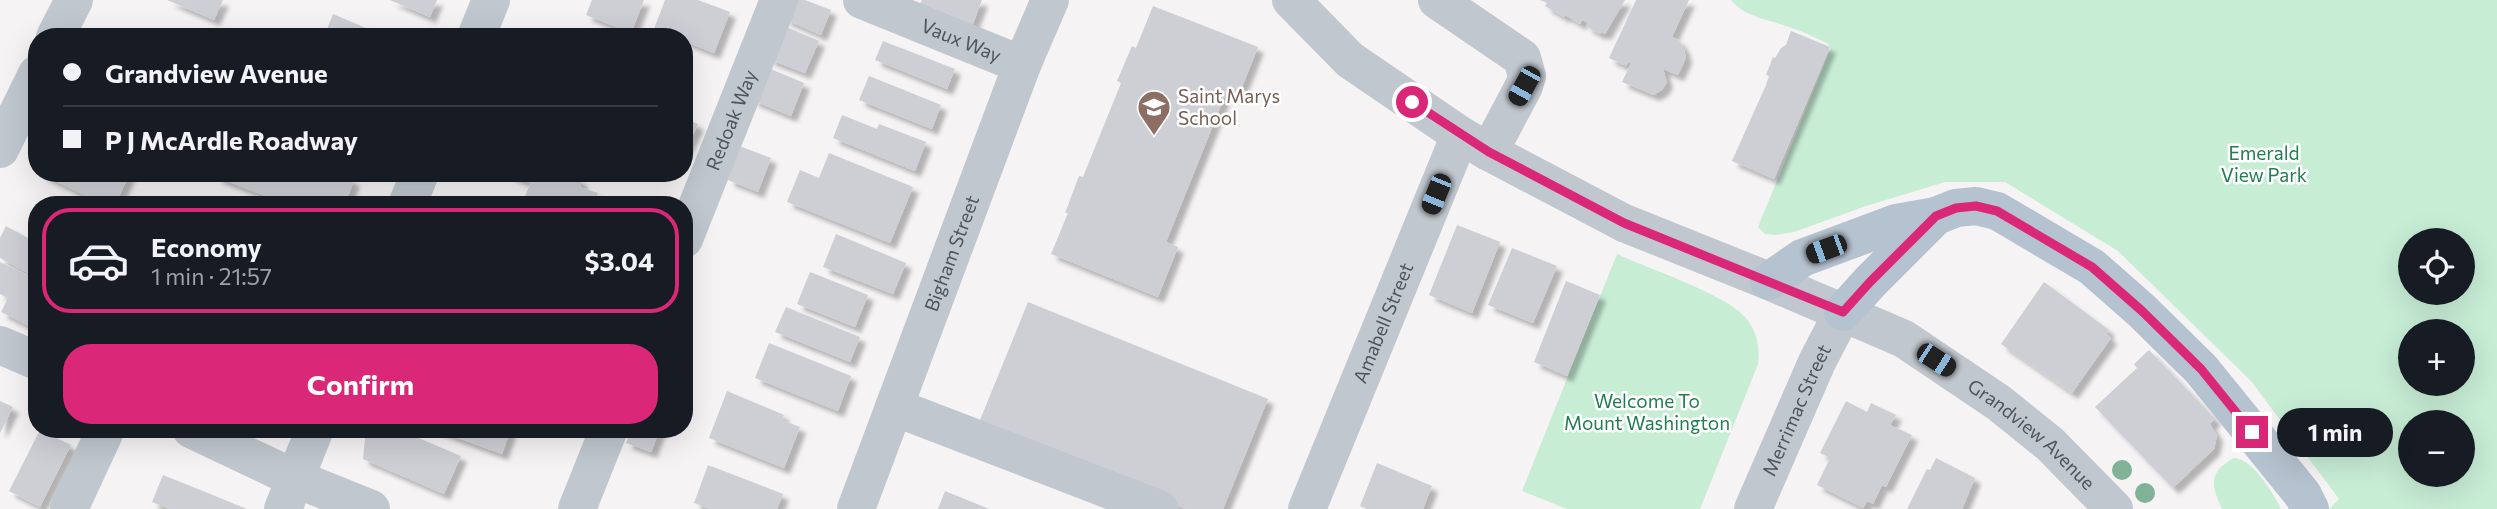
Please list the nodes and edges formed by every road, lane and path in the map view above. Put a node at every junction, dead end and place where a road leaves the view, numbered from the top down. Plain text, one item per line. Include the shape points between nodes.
1 (74, 0) edge
2 (491, 0) edge
3 (779, 0) edge
4 (862, 0) edge
5 (1050, 0) edge
6 (1291, 0) edge
7 (1437, 0) edge
8 (60, 28) edge
9 (480, 28) edge
10 (1022, 65) junction
11 (28, 92) edge
12 (1474, 144) junction
13 (0, 149) edge
14 (693, 216) edge
15 (1936, 216) junction
16 (1769, 281) junction
17 (1843, 312) junction
18 (0, 345) edge
19 (28, 357) edge
20 (894, 407) junction
21 (102, 438) edge
22 (205, 438) edge
23 (311, 438) edge
24 (605, 438) edge
25 (288, 493) edge
26 (69, 509) edge
27 (371, 509) edge
28 (577, 509) edge
29 (856, 509) edge
30 (1159, 509) edge
31 (1307, 509) edge
32 (1754, 509) edge
33 (2114, 509) edge
34 (2310, 509) edge

1 - 8 street
2 - 9 street
3 - 14 street, Redoak Way
4 - 10 street, Vaux Way
5 - 10 street, Bigham Street
6 - 12 street, Grandview Avenue via 1350,60
7 - 12 street, Amabell Street via 1522,58 1526,68 1524,86
10 - 20 street, Bigham Street
11 - 13 street
12 - 16 street, Grandview Avenue via 1624,223
12 - 31 street, Amabell Street
15 - 16 main road via 1895,223 1802,258
15 - 17 main road
15 - 34 main road via 1976,206 1997,211 2092,267 2201,369
16 - 17 street, Grandview Avenue
17 - 32 street, Merrimac Street
17 - 33 street, Grandview Avenue via 1904,339 1999,403 2050,444
18 - 19 street
20 - 29 street, Bigham Street
20 - 30 street
21 - 26 street
22 - 25 street
23 - 25 street
24 - 28 street
25 - 27 street

